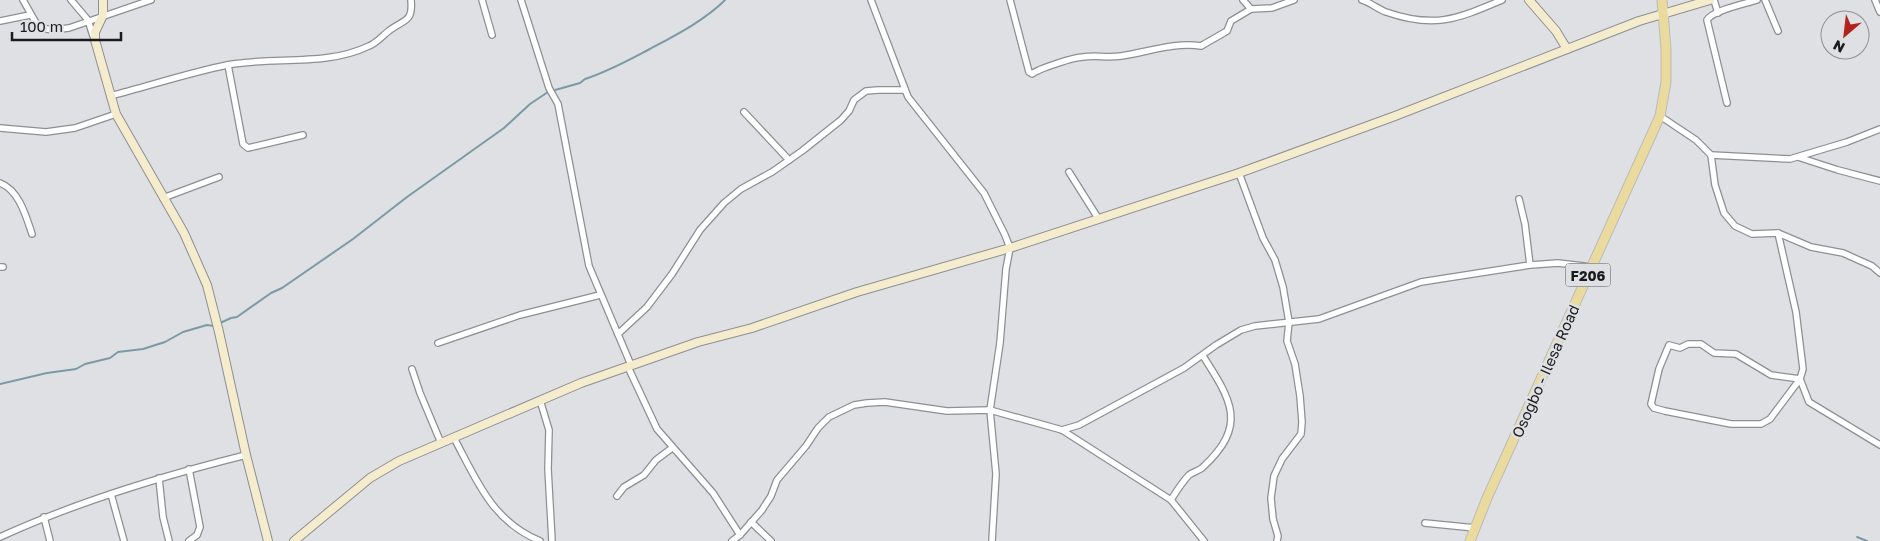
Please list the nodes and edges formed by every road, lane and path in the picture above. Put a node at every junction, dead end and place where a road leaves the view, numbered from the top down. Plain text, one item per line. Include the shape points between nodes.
1 (22, 0) edge
2 (71, 0) edge
3 (103, 0) edge
4 (151, 0) edge
5 (411, 0) edge
6 (482, 0) edge
7 (520, 0) edge
8 (871, 0) edge
9 (1010, 0) edge
10 (1243, 0) edge
11 (1294, 0) edge
12 (1362, 0) edge
13 (1502, 0) edge
14 (1528, 0) edge
15 (1662, 0) edge
16 (1710, 0) edge
17 (1714, 0) edge
18 (1758, 0) edge
19 (1765, 0) edge
20 (1875, 0) edge
21 (1251, 9) junction
22 (1880, 12) edge
23 (1718, 13) junction
24 (1664, 14) junction
25 (30, 15) junction
26 (103, 15) junction
27 (88, 20) junction
28 (0, 21) edge
29 (1778, 31) dead end
30 (492, 36) dead end
31 (95, 40) junction
32 (1566, 50) junction
33 (228, 65) junction
34 (905, 90) junction
35 (110, 96) junction
36 (1727, 102) dead end
37 (744, 112) dead end
38 (116, 114) junction
39 (1660, 116) junction
40 (0, 128) edge
41 (1880, 129) edge
42 (303, 134) dead end
43 (1711, 155) junction
44 (1797, 156) junction
45 (790, 160) junction
46 (1069, 172) dead end
47 (1239, 173) junction
48 (219, 177) dead end
49 (1880, 181) edge
50 (0, 183) edge
51 (163, 198) junction
52 (1519, 199) dead end
53 (1098, 218) junction
54 (1778, 233) junction
55 (32, 234) dead end
56 (1010, 248) junction
57 (1530, 265) junction
58 (1592, 267) junction
59 (1880, 273) edge
60 (600, 295) junction
61 (1288, 322) junction
62 (618, 334) junction
63 (438, 343) dead end
64 (1203, 356) junction
65 (630, 366) junction
66 (412, 369) dead end
67 (1800, 379) junction
68 (540, 400) junction
69 (990, 410) junction
70 (1062, 430) junction
71 (454, 438) junction
72 (441, 443) junction
73 (1880, 445) edge
74 (672, 448) junction
75 (246, 455) junction
76 (189, 469) junction
77 (159, 478) junction
78 (112, 494) junction
79 (617, 496) dead end
80 (1171, 500) junction
81 (44, 517) junction
82 (752, 522) junction
83 (1426, 523) dead end
84 (1475, 528) junction
85 (740, 535) junction
86 (0, 537) edge
87 (50, 541) edge
88 (124, 541) edge
89 (169, 541) edge
90 (189, 541) edge
91 (268, 541) edge
92 (294, 541) edge
93 (540, 541) edge
94 (552, 541) edge
95 (732, 541) edge
96 (771, 541) edge
97 (992, 541) edge
98 (1204, 541) edge
99 (1277, 541) edge
100 (1470, 541) edge

1 - 25 street
2 - 27 street
3 - 26 main road
4 - 26 street
5 - 33 street via 408,20 371,46 349,54
6 - 30 street
7 - 60 street via 549,88 558,104 589,266
8 - 34 street
9 - 21 street via 1032,74 1082,56 1118,57 1164,46 1201,46 1227,30 1231,21
10 - 21 street
11 - 21 street via 1272,8
12 - 13 street via 1384,12 1426,22 1451,20
14 - 32 main road via 1556,31
15 - 24 main road, Osogbo - Ilesa Road / F206
16 - 24 main road
17 - 23 street
18 - 23 street
19 - 29 street
20 - 22 street
23 - 36 street via 1707,20
24 - 32 main road
24 - 39 main road, Osogbo - Ilesa Road / F206 via 1666,82
25 - 27 street via 42,28 52,30 69,28
25 - 28 street
26 - 27 street
26 - 31 main road
27 - 31 street
31 - 35 main road
32 - 47 main road
33 - 35 street
33 - 42 street via 245,146 248,148
34 - 45 street via 866,92 854,100 841,120
34 - 56 street via 917,111 984,193
35 - 38 main road
37 - 45 street
38 - 40 street via 75,128 46,132
38 - 51 main road
39 - 43 street via 1696,140
39 - 58 main road, Osogbo - Ilesa Road / F206
41 - 44 street
43 - 44 street via 1790,159
43 - 54 street via 1715,186 1728,219 1752,234
44 - 49 street
45 - 62 street via 724,203 700,230 647,307
46 - 53 street
47 - 53 main road
47 - 61 street via 1263,238 1275,260
48 - 51 street
50 - 55 street via 10,188 19,202
51 - 75 main road via 184,233 207,285
52 - 57 street
53 - 56 main road
54 - 59 street via 1811,247 1858,258
54 - 67 street via 1796,312 1803,369
56 - 65 main road via 857,292
56 - 69 street
57 - 58 street via 1558,263
57 - 61 street via 1421,282 1319,319
58 - 84 main road, Osogbo - Ilesa Road / F206
60 - 62 street
60 - 63 street via 520,314
61 - 64 street via 1241,330
61 - 99 street via 1287,341 1295,364 1302,422 1301,434 1274,476 1271,498
62 - 65 street
64 - 70 street via 1079,426
64 - 80 street via 1230,403 1231,425 1226,442 1203,467 1191,473
65 - 68 main road
65 - 74 street via 657,429
66 - 72 street
67 - 67 street via 1770,419 1761,424 1731,424 1665,411 1651,404 1659,368 1669,345 1680,348 1701,344 1714,353 1736,354 1771,375
67 - 73 street via 1809,402
68 - 71 main road
68 - 94 street via 548,430
69 - 70 street
69 - 82 street via 947,411 885,402 854,405 829,417 818,428 777,480 771,496
69 - 97 street via 996,474
70 - 80 street
71 - 72 main road
71 - 93 street via 489,502 510,524
72 - 92 main road via 370,478
74 - 79 street via 656,460 644,476 624,487
74 - 85 street via 713,494
75 - 76 street
75 - 91 main road
76 - 77 street
76 - 90 street via 200,527 197,535
77 - 78 street
77 - 89 street
78 - 81 street
78 - 88 street
80 - 98 street
81 - 86 street
81 - 87 street
82 - 85 street
82 - 96 street
83 - 84 street
84 - 100 main road, Osogbo - Ilesa Road / F206
85 - 95 street

